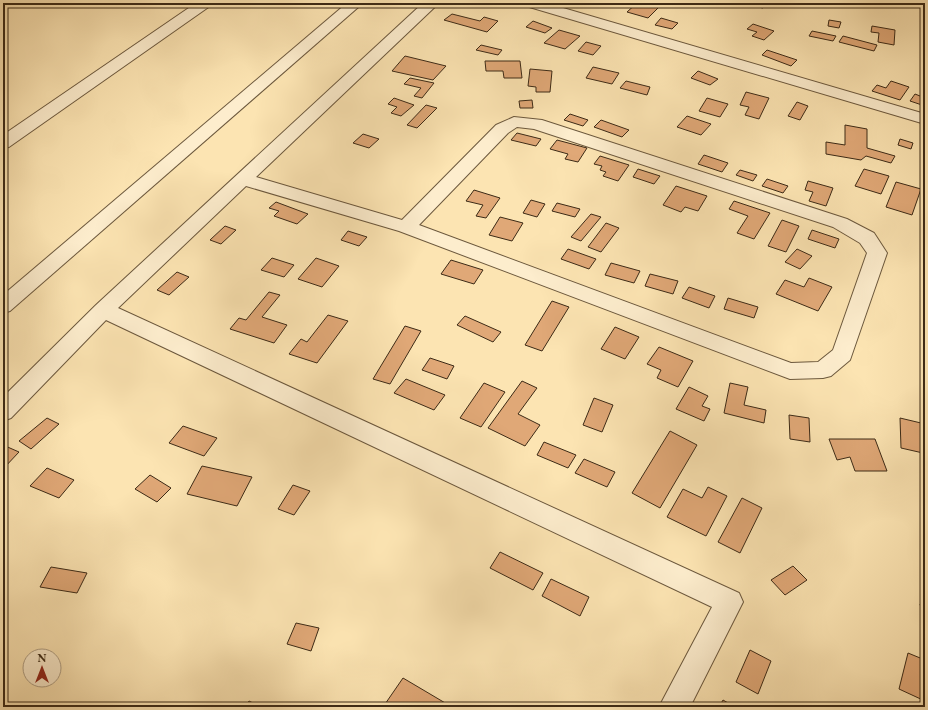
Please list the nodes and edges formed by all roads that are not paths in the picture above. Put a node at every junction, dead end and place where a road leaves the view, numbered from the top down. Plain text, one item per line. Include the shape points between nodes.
1 (205, 3) edge
2 (356, 3) edge
3 (432, 3) edge
4 (531, 3) edge
5 (925, 119) edge
6 (3, 143) edge
7 (244, 179) junction
8 (406, 227) junction
9 (3, 306) edge
10 (103, 310) junction
11 (3, 412) edge
12 (674, 707) edge

1 - 6 street
2 - 9 street
3 - 7 street via 418,13
4 - 5 street
7 - 8 street
7 - 10 street
8 - 8 street via 790,370 823,370 842,354 877,253 867,238 840,223 536,124 514,122 502,129
10 - 11 street
10 - 12 street via 729,602

